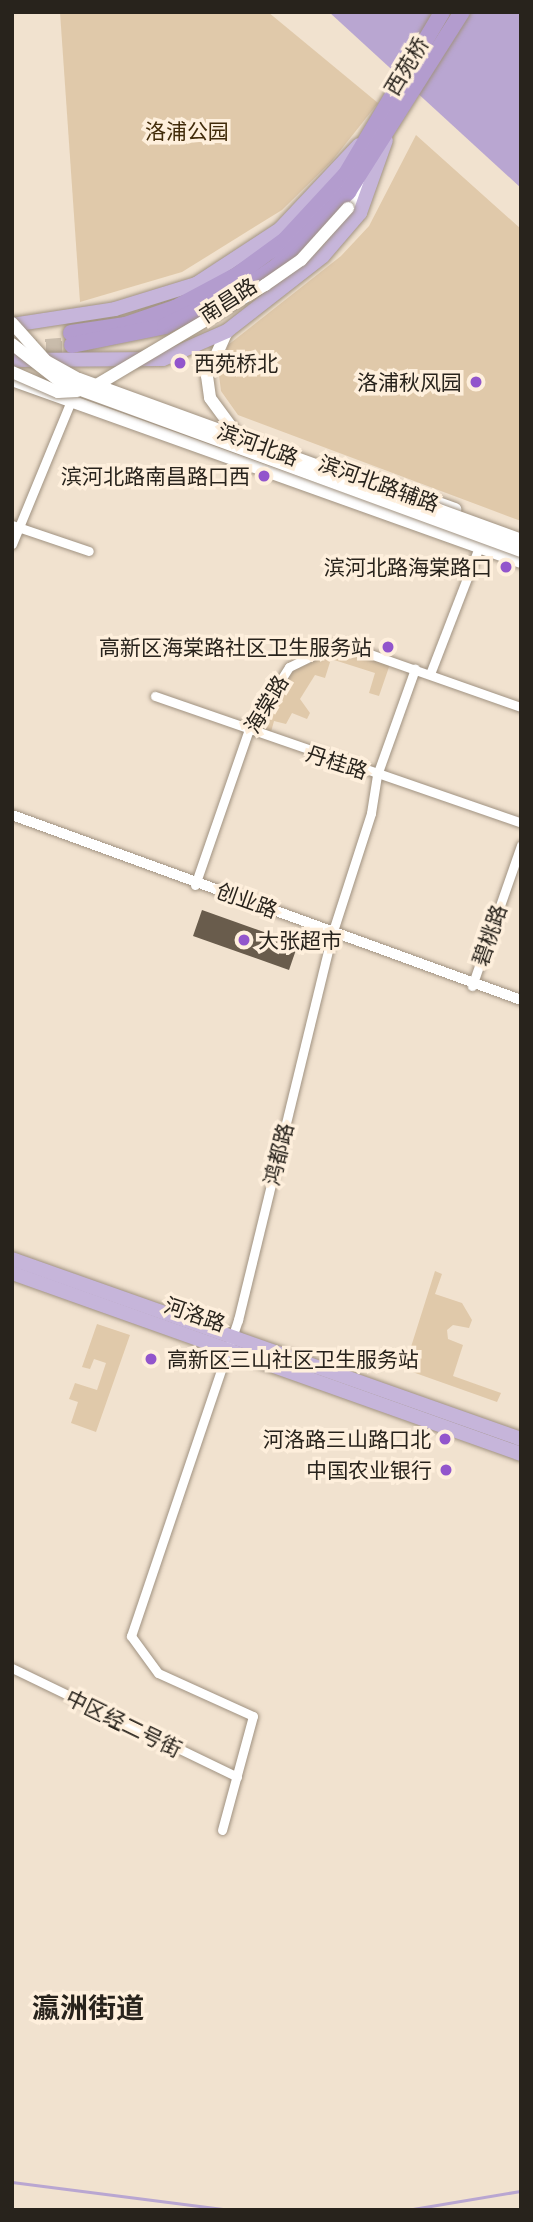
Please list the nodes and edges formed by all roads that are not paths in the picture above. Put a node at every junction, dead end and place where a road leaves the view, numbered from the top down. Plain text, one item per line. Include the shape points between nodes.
1 (442, 12) edge
2 (462, 12) edge
3 (372, 131) junction
4 (386, 140) junction
5 (12, 324) edge
6 (227, 331) junction
7 (12, 333) edge
8 (12, 344) edge
9 (12, 359) edge
10 (31, 359) junction
11 (12, 372) edge
12 (12, 380) edge
13 (77, 385) junction
14 (70, 402) junction
15 (235, 432) junction
16 (489, 522) junction
17 (15, 526) edge
18 (521, 533) edge
19 (521, 540) edge
20 (12, 544) edge
21 (480, 547) junction
22 (89, 551) dead end
23 (521, 551) edge
24 (521, 562) edge
25 (415, 668) junction
26 (430, 674) junction
27 (155, 696) dead end
28 (521, 707) edge
29 (248, 732) junction
30 (377, 775) junction
31 (12, 818) edge
32 (521, 823) edge
33 (521, 845) edge
34 (196, 883) junction
35 (333, 933) junction
36 (472, 984) junction
37 (521, 1002) edge
38 (12, 1259) edge
39 (12, 1273) edge
40 (231, 1343) junction
41 (521, 1439) edge
42 (521, 1454) edge
43 (12, 1668) edge
44 (237, 1777) junction
45 (222, 1830) dead end

1 - 3 highway, 西苑桥
2 - 4 highway, 西苑桥
3 - 4 highway, 西苑桥 via 331,194 285,240 237,275 151,318 71,339 165,327 249,285 304,240
3 - 5 main road, 南昌路 via 280,229 196,284 115,309
4 - 6 main road, 南昌路 via 360,213 323,256
4 - 11 main road, bridge via 348,208 301,260 121,375 83,391 58,392
5 - 19 main road, 滨河北路, bridge via 46,361 79,379
6 - 10 main road, 南昌路 via 163,359
6 - 15 main road via 207,376 210,398
7 - 10 main road, 滨河北路辅路
8 - 23 main road, 滨河北路, bridge via 62,383
9 - 10 main road, 南昌路
10 - 13 main road, 滨河北路辅路
12 - 14 main road, 滨河北路辅路
13 - 14 street
13 - 15 main road, 滨河北路辅路
14 - 17 street
14 - 21 main road, 滨河北路辅路
15 - 16 main road, 滨河北路辅路
16 - 18 main road, 滨河北路辅路
16 - 21 street
17 - 20 street
17 - 22 street
21 - 24 main road, 滨河北路辅路
21 - 26 street
25 - 26 street, 海棠路
25 - 29 street, 海棠路 via 334,645 289,667 271,688
25 - 30 street, 鸿都路
26 - 28 street, 海棠路
27 - 29 street, 丹桂路
29 - 30 street, 丹桂路
29 - 34 street, 海棠路
30 - 32 street, 丹桂路
30 - 35 street, 鸿都路 via 371,813
31 - 34 street, 创业路
33 - 36 street, 碧桃路
34 - 35 street, 创业路
35 - 36 street, 创业路
35 - 40 street, 鸿都路
36 - 37 street, 创业路
38 - 40 main road, 河洛路
39 - 40 main road, 河洛路
40 - 41 main road, 河洛路
40 - 42 main road, 河洛路
40 - 44 street, 鸿都路 via 131,1636 158,1673 253,1716
43 - 44 street, 中区经二号街
44 - 45 street

